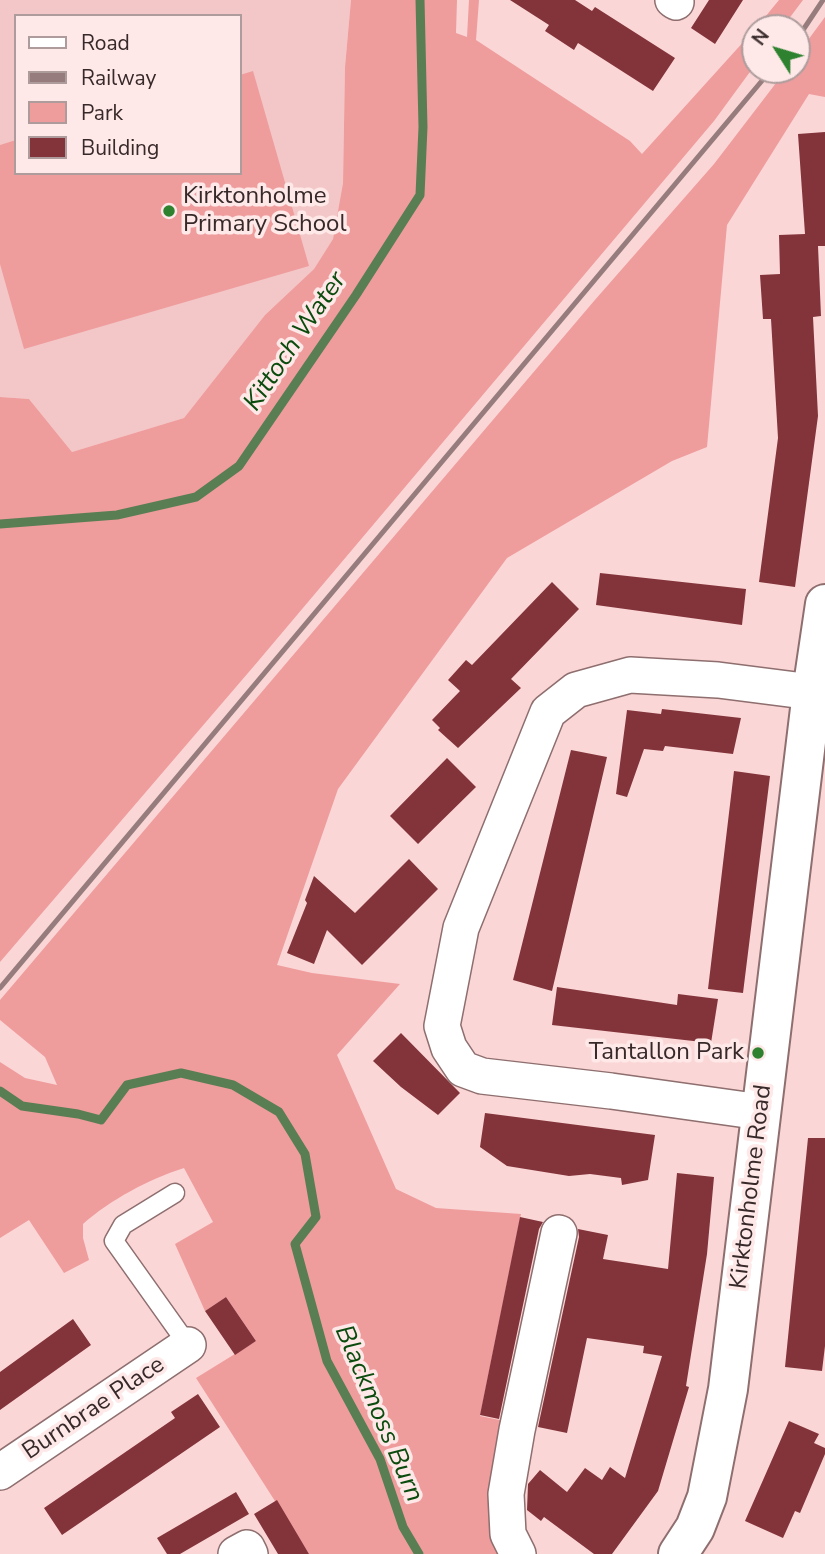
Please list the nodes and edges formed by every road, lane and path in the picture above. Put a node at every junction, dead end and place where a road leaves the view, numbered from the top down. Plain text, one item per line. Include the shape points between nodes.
1 (825, 604) edge
2 (812, 692) junction
3 (761, 1112) junction
4 (176, 1193) dead end
5 (559, 1233) dead end
6 (188, 1345) joint
7 (0, 1472) edge
8 (236, 1554) edge
9 (250, 1554) edge
10 (518, 1554) edge
11 (678, 1554) edge

1 - 2 street, Kirktonholme Road
2 - 3 street, Kirktonholme Road
2 - 3 street via 629,675 576,690 548,712 461,928 442,1026 463,1069 482,1076
3 - 11 street, Kirktonholme Road via 715,1467 695,1528
4 - 6 lane via 123,1225 114,1241
5 - 10 street via 506,1494 508,1534
6 - 7 street, Burnbrae Place
8 - 9 street via 247,1548

